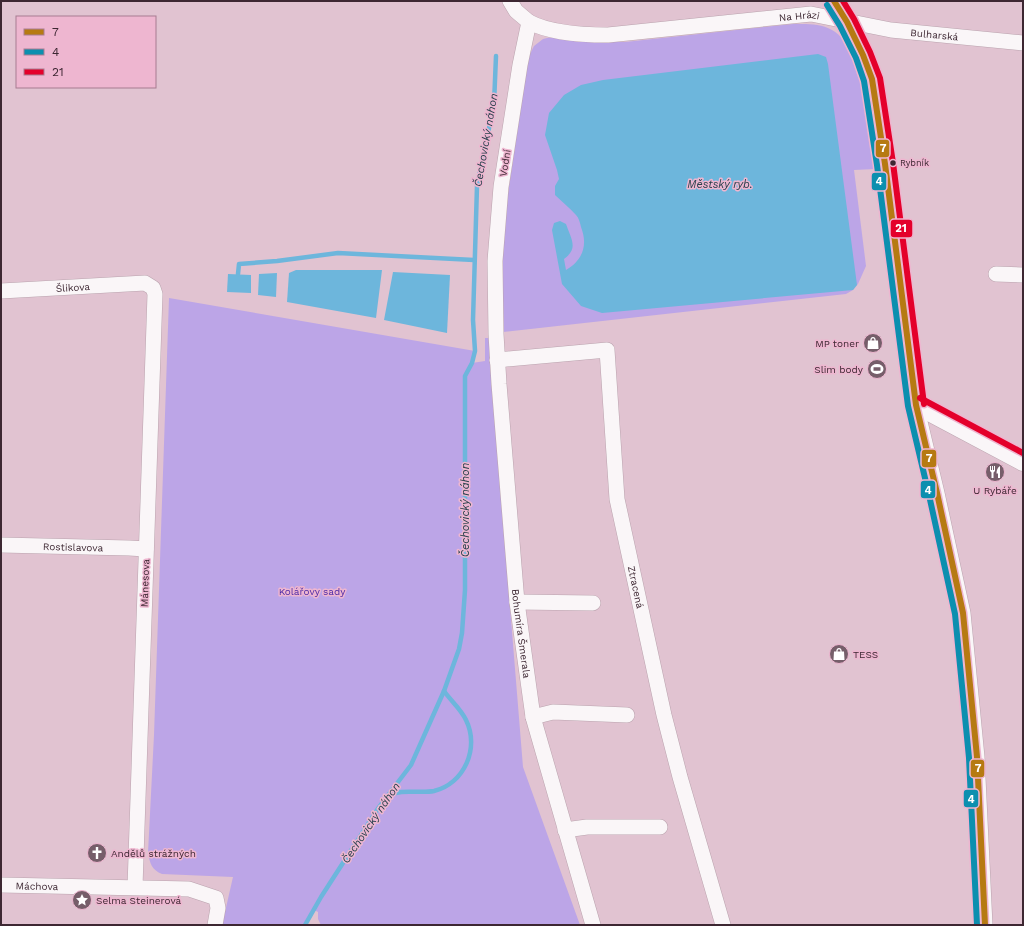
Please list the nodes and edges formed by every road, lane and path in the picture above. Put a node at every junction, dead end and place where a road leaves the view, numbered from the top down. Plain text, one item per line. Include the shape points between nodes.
1 (510, 1) edge
2 (834, 1) edge
3 (529, 22) junction
4 (847, 22) junction
5 (1023, 43) edge
6 (996, 274) dead end
7 (1023, 275) edge
8 (145, 283) joint
9 (1, 291) edge
10 (496, 334) joint
11 (497, 360) junction
12 (916, 405) junction
13 (1023, 462) edge
14 (1, 545) edge
15 (146, 550) junction
16 (517, 602) junction
17 (593, 603) dead end
18 (627, 715) dead end
19 (533, 717) junction
20 (660, 827) dead end
21 (565, 830) junction
22 (1, 885) edge
23 (135, 887) junction
24 (215, 925) edge
25 (593, 925) edge
26 (723, 925) edge
27 (985, 925) edge

1 - 3 street via 516,11
2 - 4 street
3 - 4 street, Na Hrázi via 542,27 588,35 811,14
3 - 10 street, Vodní via 501,187 495,261
4 - 5 street, Bulharská via 890,30
4 - 12 street via 872,79
6 - 7 street
8 - 9 street, Šlikova
8 - 15 street, Mánesova via 153,288 155,300
10 - 11 street, Bohumíra Šmerala
11 - 16 street, Bohumíra Šmerala
11 - 26 street, Ztracená via 606,350 617,498 666,723
12 - 13 street
12 - 27 street via 963,613 977,758
14 - 15 street, Rostislavova
15 - 23 street, Mánesova
16 - 17 street
16 - 19 street, Bohumíra Šmerala
18 - 19 street via 553,712
19 - 21 street, Bohumíra Šmerala
20 - 21 street via 587,826
21 - 25 street, Bohumíra Šmerala
22 - 23 street, Máchova
23 - 24 street, Máchova via 189,889 216,898 218,908

